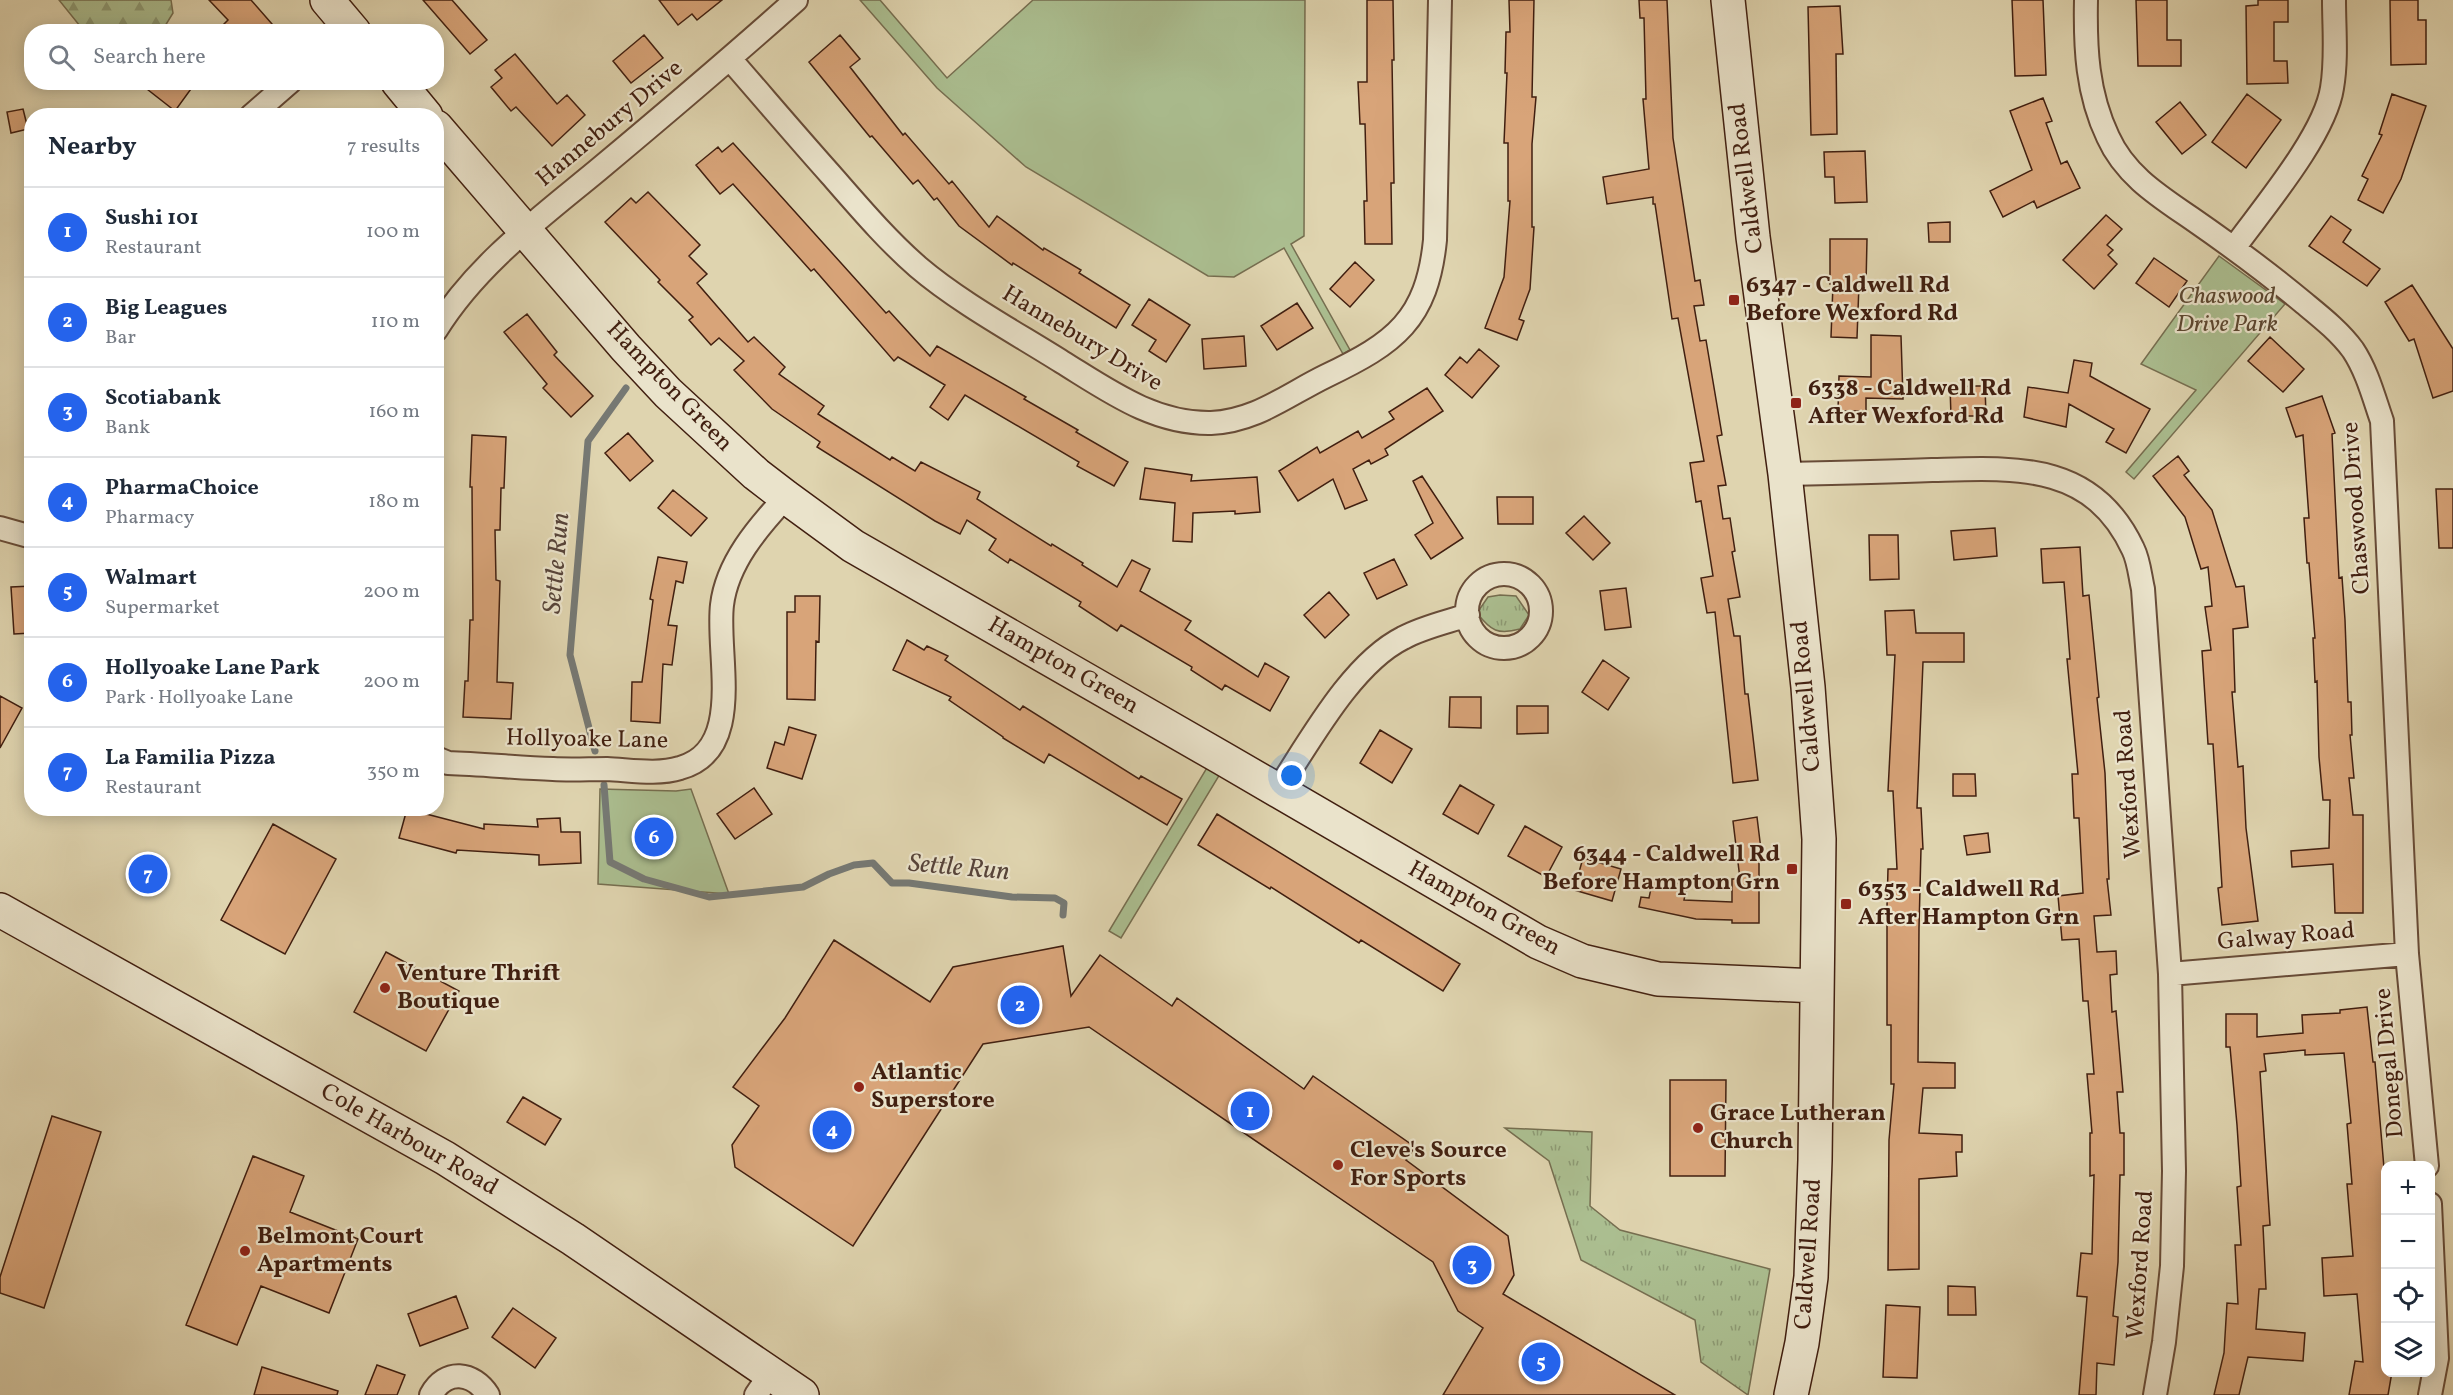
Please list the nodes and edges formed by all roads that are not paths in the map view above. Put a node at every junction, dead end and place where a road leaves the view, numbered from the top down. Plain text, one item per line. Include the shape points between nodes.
1 (327, 0) edge
2 (796, 0) edge
3 (1440, 0) edge
4 (1728, 0) edge
5 (2086, 0) edge
6 (2334, 0) edge
7 (347, 24) edge
8 (730, 59) junction
9 (281, 90) edge
10 (405, 90) edge
11 (260, 108) edge
12 (419, 108) edge
13 (444, 136) edge
14 (525, 231) junction
15 (2234, 248) junction
16 (444, 319) edge
17 (1785, 474) junction
18 (786, 497) junction
19 (0, 528) edge
20 (24, 535) edge
21 (1468, 615) dead end
22 (444, 761) edge
23 (1277, 790) junction
24 (0, 910) edge
25 (2407, 954) junction
26 (2170, 974) junction
27 (1817, 986) junction
28 (2427, 1161) edge
29 (2431, 1215) edge
30 (764, 1384) edge
31 (431, 1395) edge
32 (488, 1395) edge
33 (802, 1395) edge
34 (1791, 1395) edge
35 (2156, 1395) edge
36 (2430, 1395) edge

1 - 7 street
2 - 8 street, Hannebury Drive
3 - 8 street, Hannebury Drive via 1435,240 1422,301 1401,330 1352,364 1257,414 1219,422 1175,420 1134,406 936,281 870,220
4 - 17 street, Caldwell Road via 1753,237
5 - 15 street, Chaswood Drive via 2087,70 2108,140 2144,186
6 - 15 street via 2332,89 2326,110 2304,151
8 - 14 street, Hannebury Drive
9 - 11 street
10 - 12 street
13 - 14 street, Hampton Green
14 - 16 street via 470,284
14 - 18 street, Hampton Green via 668,393
15 - 25 street, Chaswood Drive via 2327,322 2353,350 2382,421
17 - 26 street, Wexford Road via 2007,469 2050,475 2085,490 2123,531 2134,551 2143,589
17 - 27 street, Caldwell Road via 1808,687 1819,839
18 - 22 street, Hollyoake Lane via 748,542 728,583 722,605 723,718 716,741 696,761 661,771
18 - 23 street, Hampton Green via 853,546
19 - 20 street
21 - 23 street via 1403,637 1382,651 1341,695
23 - 27 street, Hampton Green via 1568,956 1658,979
24 - 30 street, Cole Harbour Road via 445,1158 573,1239
25 - 26 street, Galway Road
25 - 28 street, Donegal Drive
26 - 35 street, Wexford Road via 2172,1266
27 - 34 street, Caldwell Road via 1811,1277
29 - 36 street via 2437,1358
30 - 33 street, Cole Harbour Road
31 - 32 street via 443,1381 460,1376 477,1382

